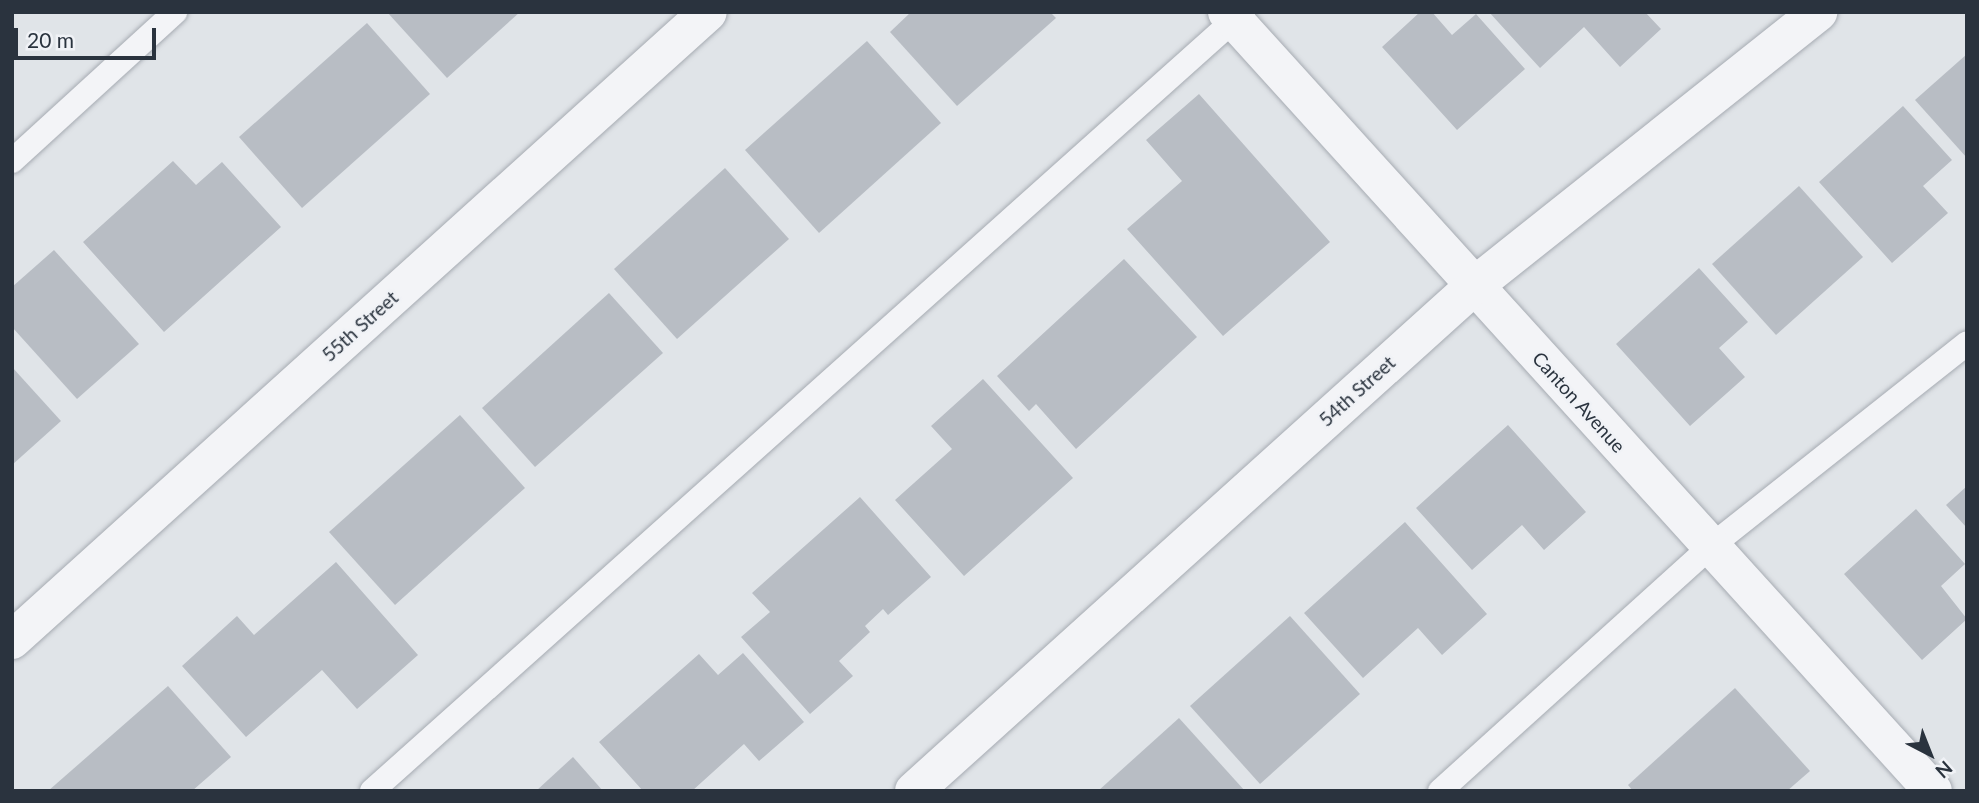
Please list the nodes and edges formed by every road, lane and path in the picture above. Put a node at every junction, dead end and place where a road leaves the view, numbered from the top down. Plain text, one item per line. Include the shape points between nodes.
1 (175, 12) edge
2 (708, 12) edge
3 (1818, 12) edge
4 (1234, 15) edge
5 (12, 161) edge
6 (1474, 286) junction
7 (1967, 343) edge
8 (1710, 547) junction
9 (12, 640) edge
10 (372, 791) edge
11 (914, 791) edge
12 (1440, 791) edge
13 (1933, 791) edge

1 - 5 lane
2 - 9 street, 55th Street
3 - 6 street, 54th Street
4 - 6 street, Canton Avenue
4 - 10 lane
6 - 8 street, Canton Avenue
6 - 11 street, 54th Street
7 - 8 lane
8 - 12 lane
8 - 13 street, Canton Avenue

